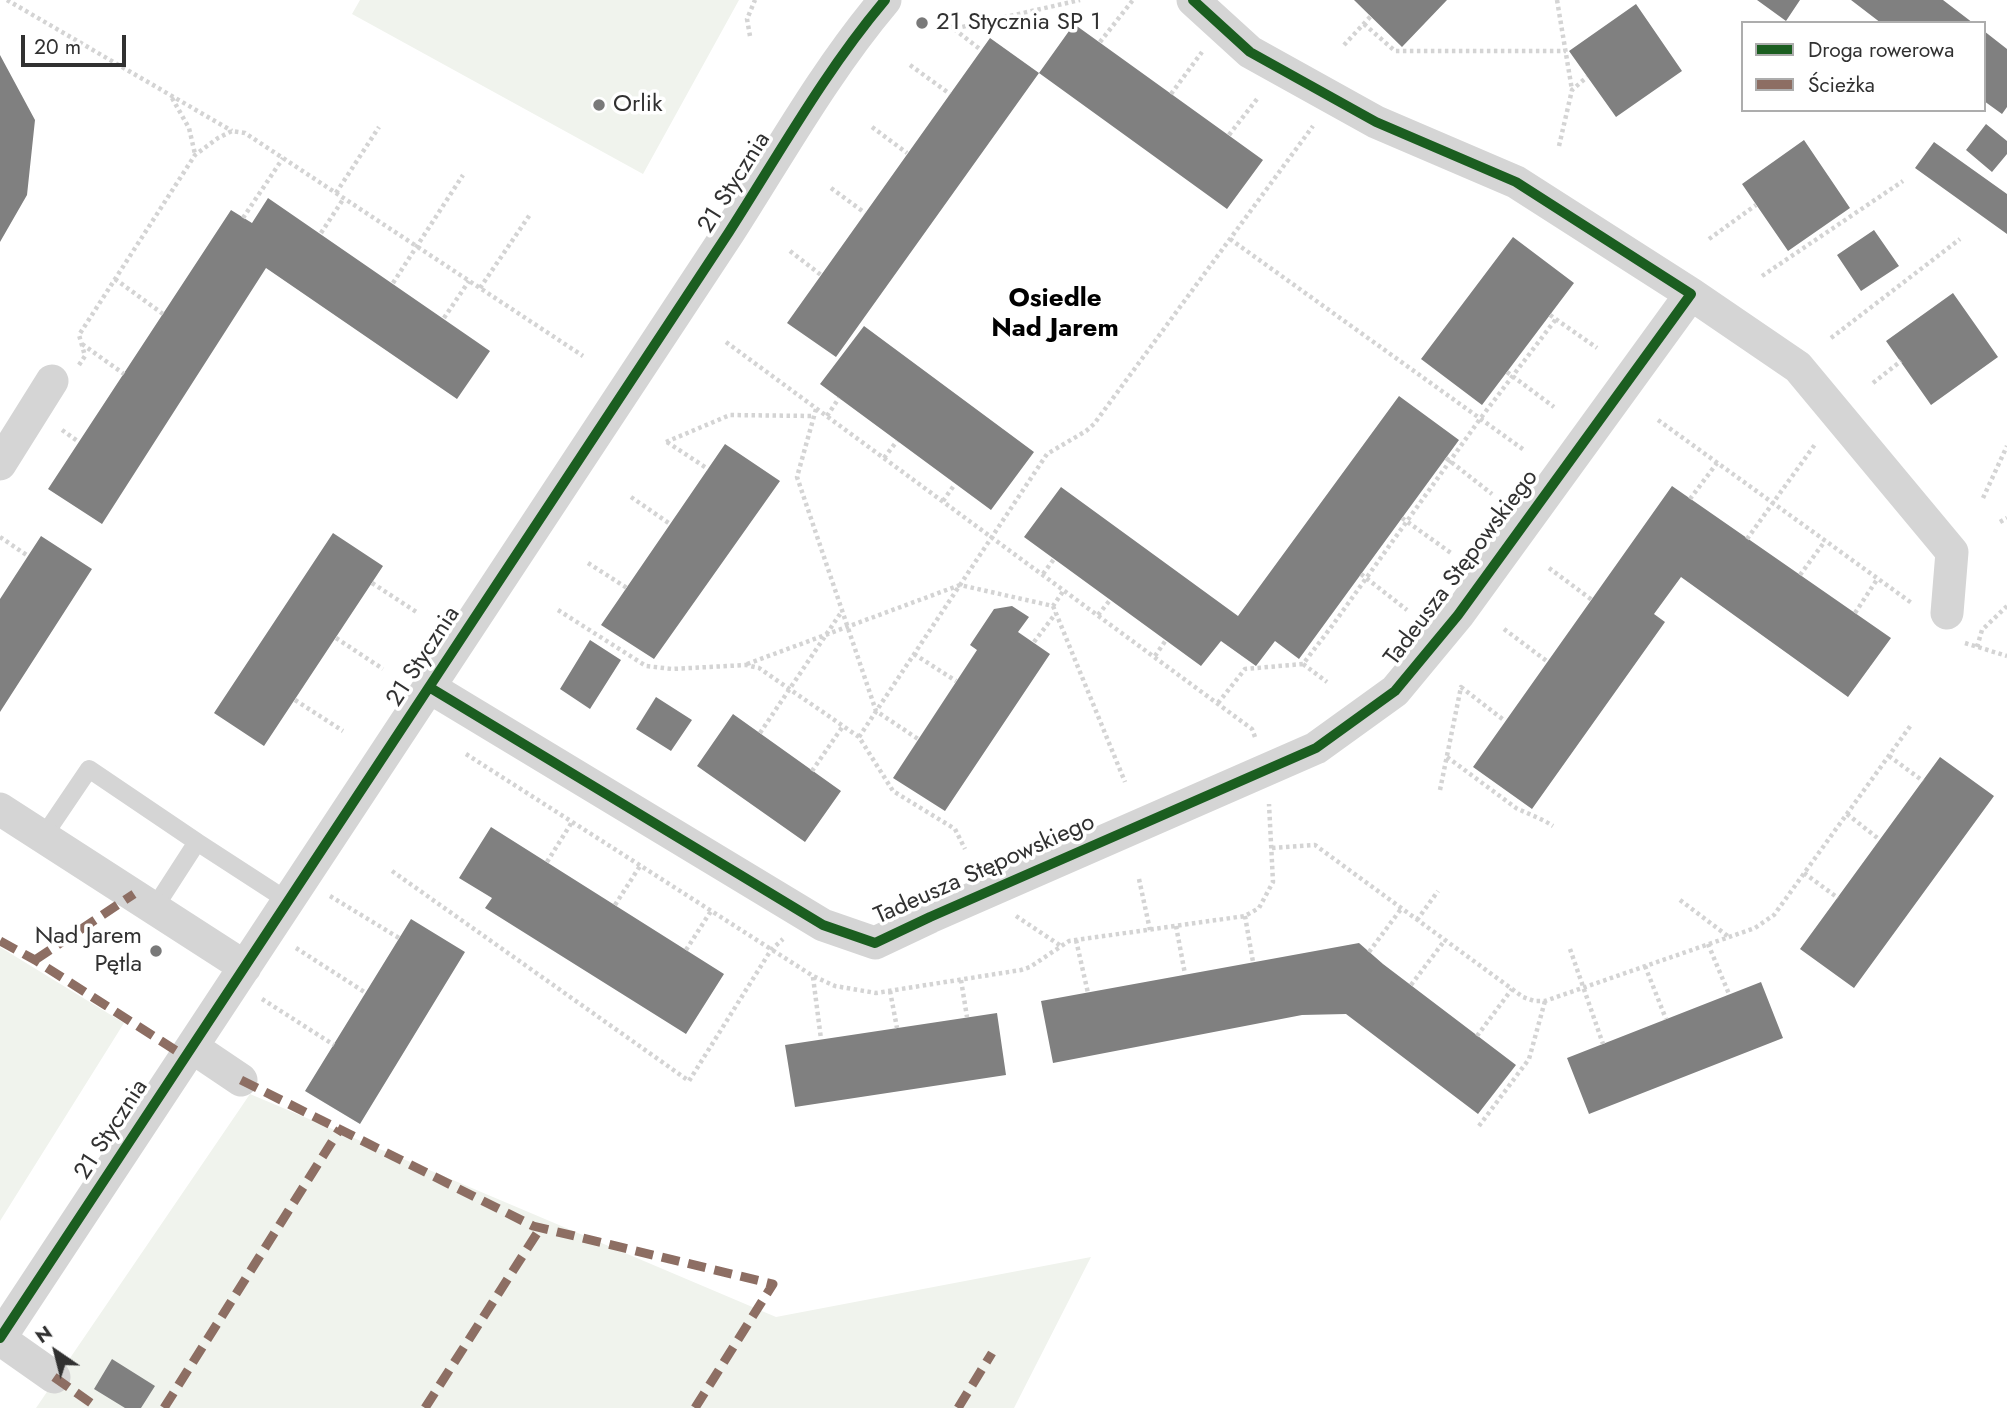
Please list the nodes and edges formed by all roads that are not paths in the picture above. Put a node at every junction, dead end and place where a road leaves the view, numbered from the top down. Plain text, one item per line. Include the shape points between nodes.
1 (886, 0) edge
2 (1193, 0) edge
3 (1691, 293) junction
4 (65, 374) road end
5 (0, 464) edge
6 (1940, 620) road end
7 (429, 687) junction
8 (0, 809) edge
9 (43, 836) junction
10 (197, 842) junction
11 (295, 890) junction
12 (155, 907) junction
13 (240, 974) junction
14 (192, 1046) junction
15 (241, 1080) dead end
16 (0, 1338) edge
17 (54, 1377) dead end

1 - 7 street, 21 Stycznia via 825,79
2 - 3 street via 1250,52 1376,122 1516,182
3 - 6 street via 1798,367 1952,552
3 - 7 street, Tadeusza Stępowskiego via 1458,615 1395,691 1316,748 875,943 808,916
4 - 5 street
7 - 11 street, 21 Stycznia
8 - 9 street
9 - 10 lane via 89,769
9 - 12 street
10 - 11 lane
10 - 12 lane
11 - 13 street, 21 Stycznia
12 - 13 street
13 - 14 street, 21 Stycznia
14 - 15 street
14 - 16 street, 21 Stycznia
16 - 17 street

